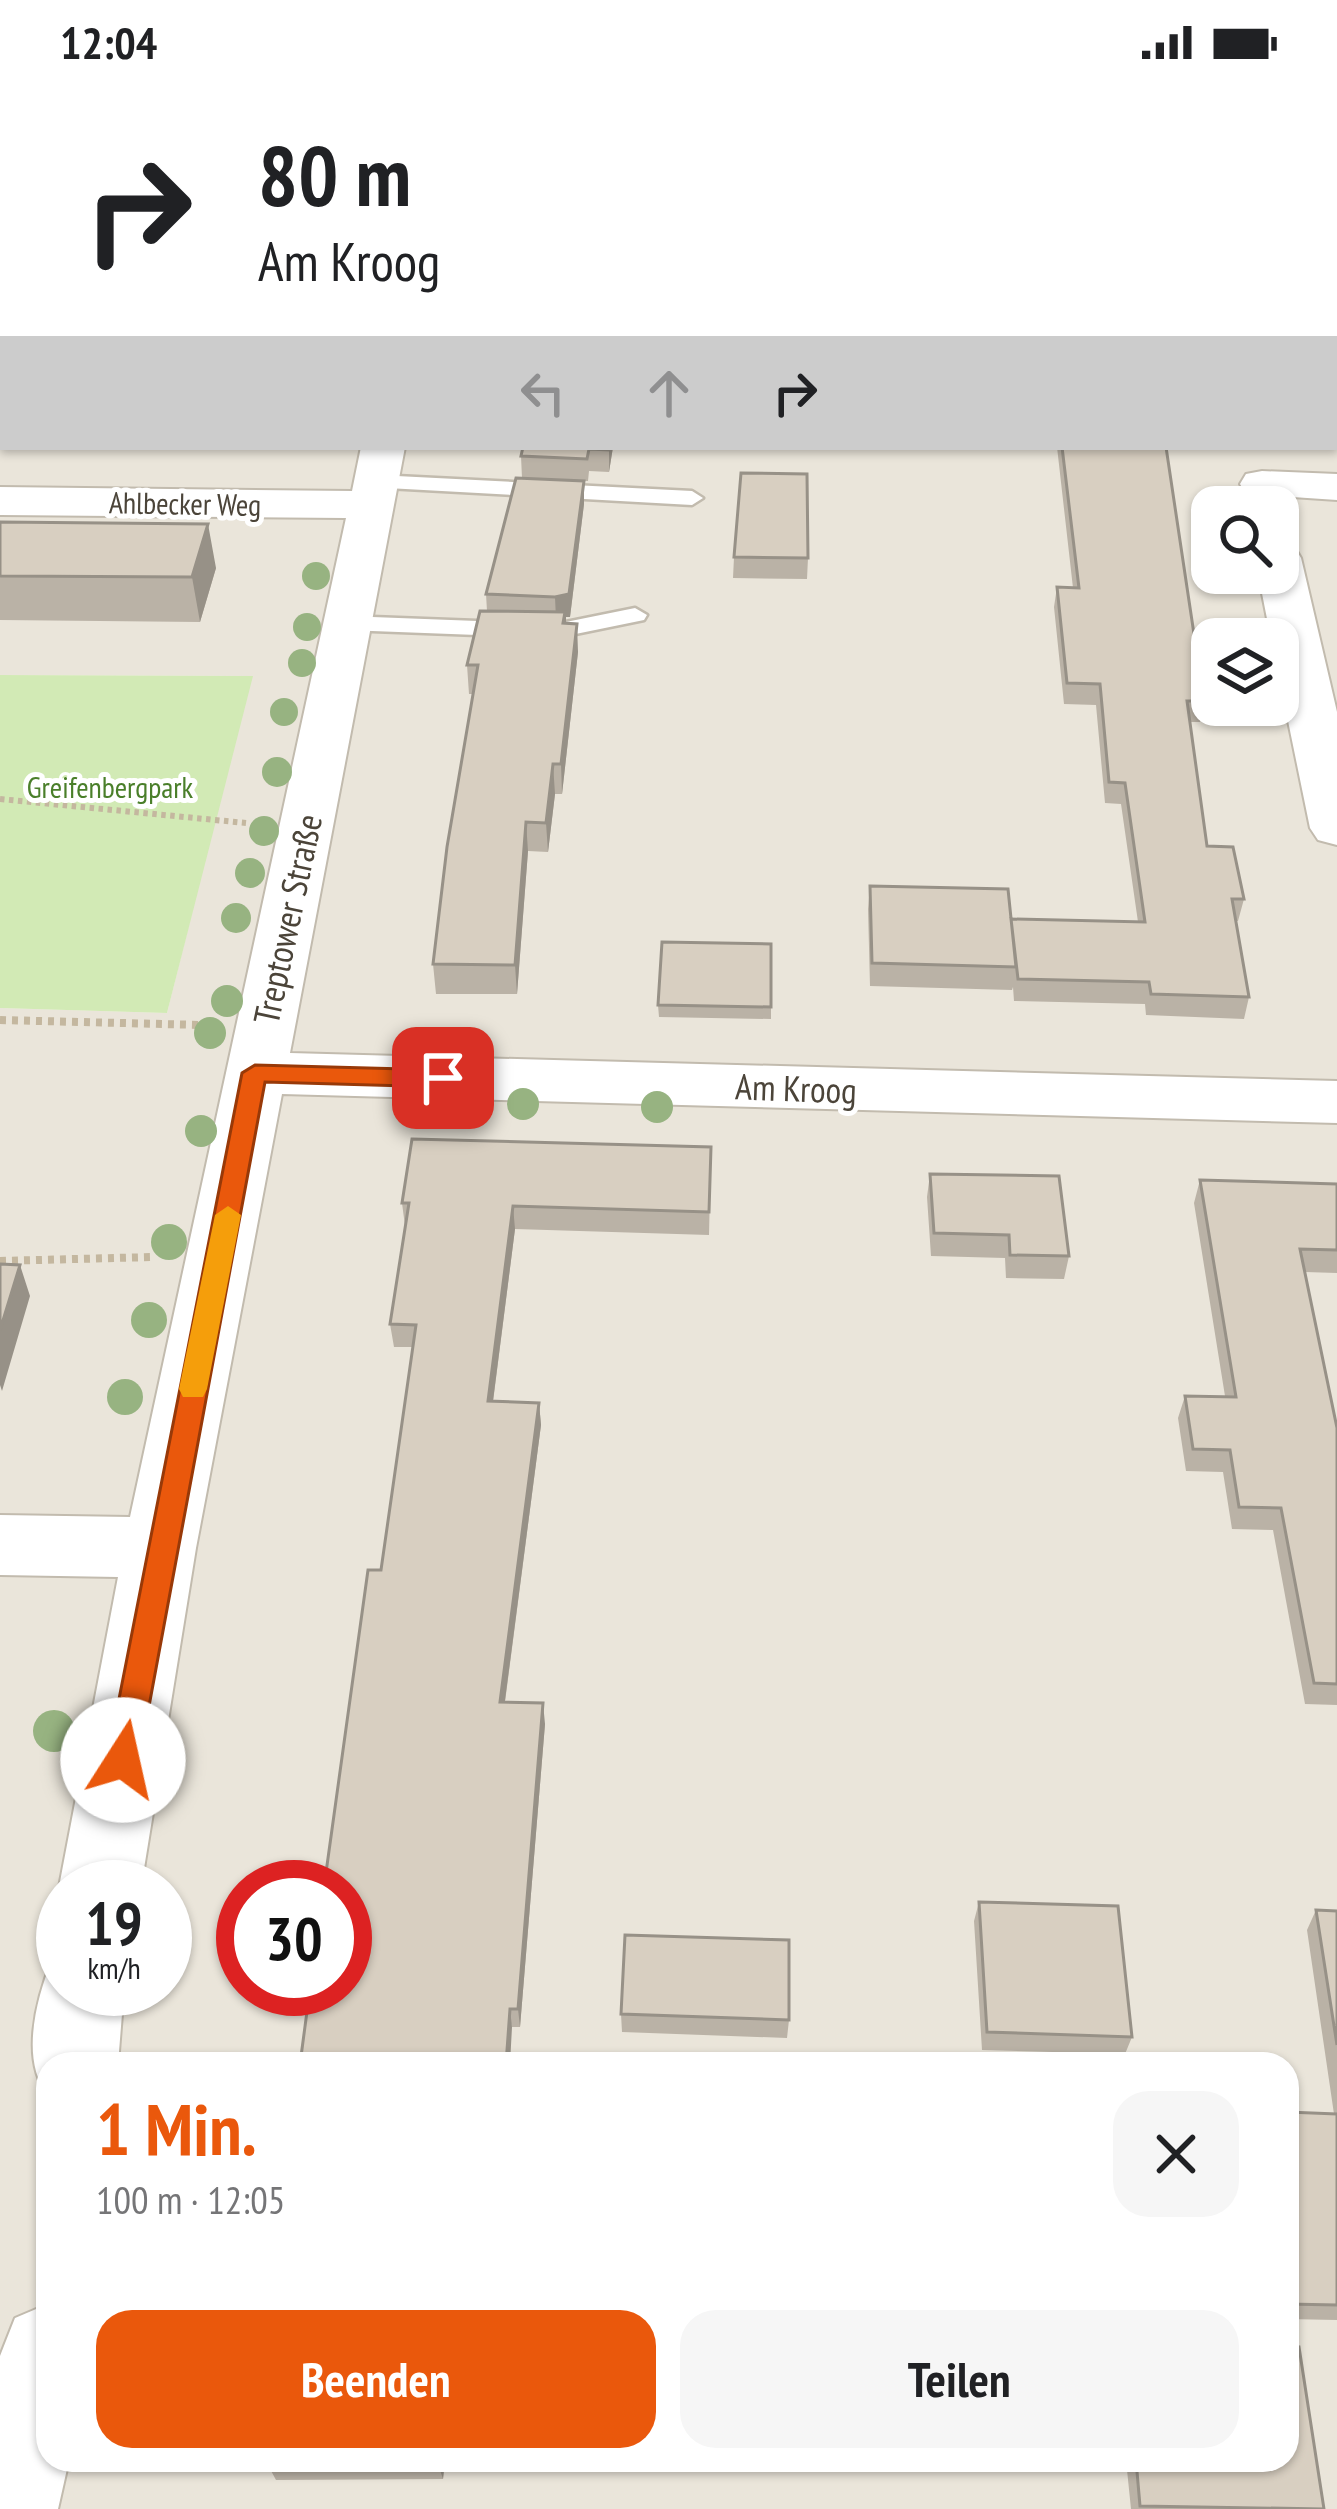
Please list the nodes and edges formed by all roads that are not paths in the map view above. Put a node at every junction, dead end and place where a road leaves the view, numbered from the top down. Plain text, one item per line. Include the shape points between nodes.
1 (376, 478) edge
2 (1261, 479) edge
3 (1337, 487) edge
4 (692, 498) dead end
5 (0, 501) edge
6 (1286, 594) edge
7 (635, 615) dead end
8 (346, 623) junction
9 (1337, 828) edge
10 (260, 1050) junction
11 (1337, 1102) edge
12 (0, 1545) edge
13 (160, 1548) junction
14 (105, 1860) edge
15 (80, 2016) edge
16 (77, 2052) edge
17 (36, 2400) edge
18 (9, 2509) edge

1 - 4 lane
1 - 5 street, Ahlbecker Weg
1 - 8 street, Treptower Straße
2 - 3 street
6 - 9 street
7 - 8 lane via 556,631
8 - 10 street, Treptower Straße
10 - 11 street, Am Kroog
10 - 13 street, Treptower Straße
12 - 13 street
13 - 14 street, Treptower Straße
15 - 16 street
17 - 18 street

